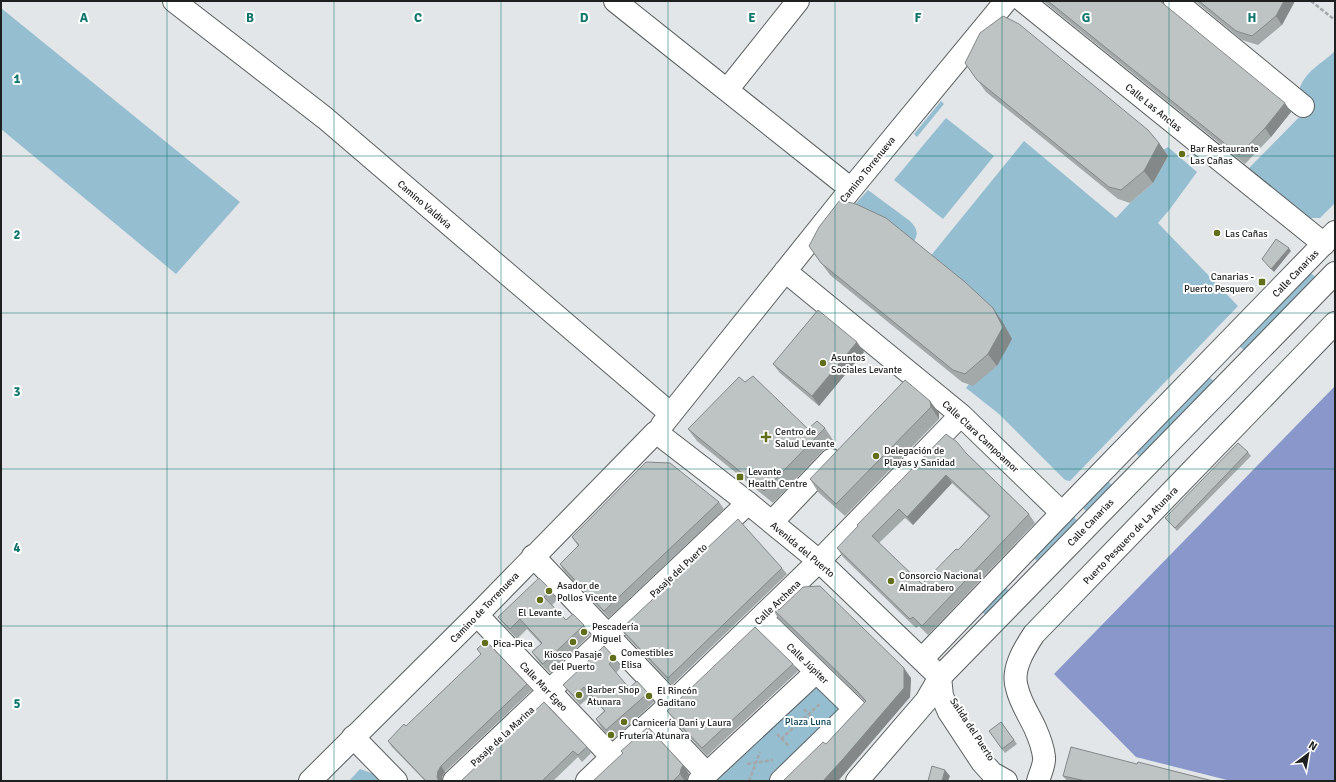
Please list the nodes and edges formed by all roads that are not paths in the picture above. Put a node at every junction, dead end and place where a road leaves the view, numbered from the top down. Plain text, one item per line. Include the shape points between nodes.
1 (174, 1) edge
2 (615, 1) edge
3 (798, 1) edge
4 (1006, 1) edge
5 (1023, 1) edge
6 (1175, 1) edge
7 (727, 90) junction
8 (1303, 106) dead end
9 (851, 189) junction
10 (1329, 238) edge
11 (786, 271) junction
12 (1335, 273) edge
13 (1335, 323) edge
14 (912, 375) junction
15 (896, 392) edge
16 (671, 414) junction
17 (961, 414) junction
18 (656, 432) junction
19 (842, 448) edge
20 (748, 503) junction
21 (1062, 513) junction
22 (772, 522) junction
23 (533, 556) junction
24 (819, 561) junction
25 (477, 615) junction
26 (761, 618) junction
27 (608, 636) junction
28 (922, 659) junction
29 (816, 672) junction
30 (940, 677) junction
31 (549, 691) junction
32 (672, 703) junction
33 (952, 716) junction
34 (655, 719) junction
35 (910, 719) junction
36 (353, 738) junction
37 (612, 757) junction
38 (703, 777) edge
39 (869, 777) edge
40 (310, 781) edge
41 (396, 781) edge
42 (454, 781) edge
43 (586, 781) edge
44 (781, 781) edge
45 (1006, 781) edge
46 (1038, 781) edge

1 - 16 street, Camino Valdivia via 325,118
2 - 7 street
3 - 7 street
4 - 9 street, Camino Torrenueva
5 - 10 street, Calle Las Anclas
6 - 8 street
7 - 9 street
9 - 11 street, Camino Torrenueva
10 - 21 street, Calle Canarias
11 - 14 street, Calle Clara Campoamor
11 - 16 street, Camino Torrenueva
12 - 30 street, Calle Canarias
13 - 46 street, Puerto Pesquero de La Atunara via 1034,634 1024,648 1016,676 1016,688 1040,739 1044,759
14 - 15 street
14 - 17 street, Calle Clara Campoamor
16 - 18 street, Camino Torrenueva
17 - 21 street, Calle Clara Campoamor
17 - 24 street, Calle Archena
18 - 20 street, Avenida del Puerto
18 - 23 street, Camino de Torrenueva
19 - 22 street
20 - 22 street, Avenida del Puerto
20 - 27 street, Pasaje del Puerto
21 - 28 street, Calle Canarias
22 - 24 street, Avenida del Puerto
23 - 25 street, Camino de Torrenueva
23 - 27 street
24 - 26 street, Calle Archena
24 - 28 street, Avenida del Puerto
25 - 31 street, Calle Mar Egeo
25 - 36 street, Camino de Torrenueva
26 - 29 street, Calle Júpiter
26 - 32 street, Calle Archena
27 - 31 street, Pasaje del Puerto
27 - 32 street
28 - 30 street, Avenida del Puerto
29 - 38 street
29 - 44 street, Calle Júpiter via 855,709 800,757
30 - 33 street via 942,696
30 - 35 street, Calle Canarias via 926,701
30 - 45 street, Salida del Puerto
31 - 37 street, Calle Mar Egeo
31 - 42 street, Pasaje de la Marina
32 - 34 street, Calle Archena
33 - 35 street via 926,712
33 - 45 street via 982,762 992,773
34 - 37 street, Calle Archena
34 - 38 street
35 - 39 street, Calle Canarias
36 - 40 street, Camino de Torrenueva
36 - 41 street
37 - 43 street, Calle Archena

